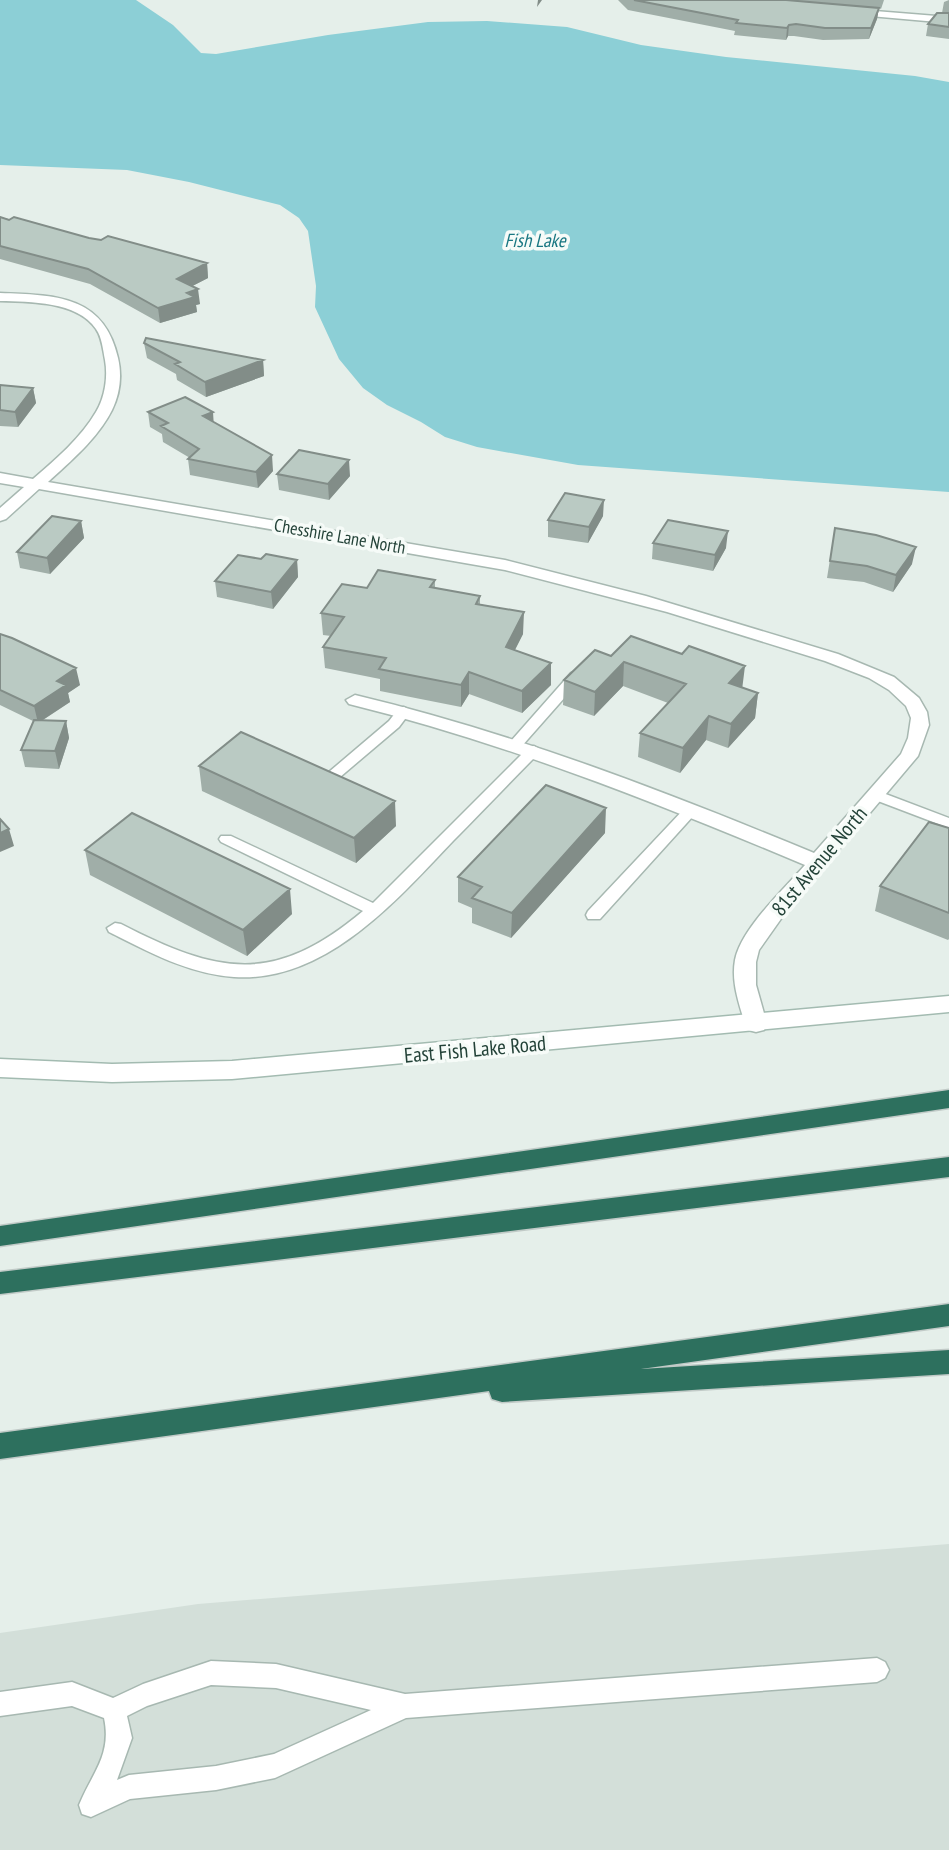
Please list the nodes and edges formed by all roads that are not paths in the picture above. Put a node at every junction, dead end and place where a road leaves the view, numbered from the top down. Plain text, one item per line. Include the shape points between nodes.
1 (837, 11) edge
2 (949, 20) edge
3 (0, 297) edge
4 (0, 478) edge
5 (34, 484) junction
6 (0, 516) edge
7 (585, 665) edge
8 (355, 700) dead end
9 (917, 708) joint
10 (404, 710) junction
11 (525, 747) junction
12 (328, 780) edge
13 (875, 794) junction
14 (690, 811) junction
15 (949, 823) edge
16 (226, 839) dead end
17 (817, 862) junction
18 (375, 910) junction
19 (594, 915) dead end
20 (114, 928) dead end
21 (949, 1004) edge
22 (756, 1024) junction
23 (0, 1068) edge
24 (949, 1099) edge
25 (881, 1109) junction
26 (949, 1110) edge
27 (949, 1167) edge
28 (0, 1236) edge
29 (0, 1283) edge
30 (949, 1315) edge
31 (949, 1362) edge
32 (336, 1401) junction
33 (0, 1446) edge
34 (877, 1670) dead end
35 (0, 1704) edge
36 (405, 1706) junction
37 (114, 1710) junction

1 - 2 street via 915,13
3 - 5 street via 55,303 86,314 107,338 113,368 102,415
4 - 5 street, Chesshire Lane North
5 - 6 street
5 - 9 street, Chesshire Lane North via 571,580 866,670 889,681
7 - 11 lane
8 - 10 street
9 - 13 street, 81st Avenue North via 919,738
10 - 11 street
10 - 12 lane via 394,724
11 - 14 street
11 - 18 lane
13 - 15 lane
13 - 17 street, 81st Avenue North
14 - 17 street
14 - 19 lane
16 - 18 lane
17 - 22 street, 81st Avenue North via 749,948 745,985
18 - 20 lane via 359,925 293,962 255,971 210,968 172,957
21 - 22 street, East Fish Lake Road
22 - 23 street, East Fish Lake Road via 232,1070 112,1073
24 - 25 highway
25 - 26 highway
25 - 28 highway
27 - 29 highway
30 - 32 highway
31 - 32 highway
32 - 33 highway
34 - 36 lane
35 - 37 lane via 72,1694
36 - 37 lane via 276,1676 211,1673
36 - 37 lane via 275,1766 129,1787 91,1805 120,1738

